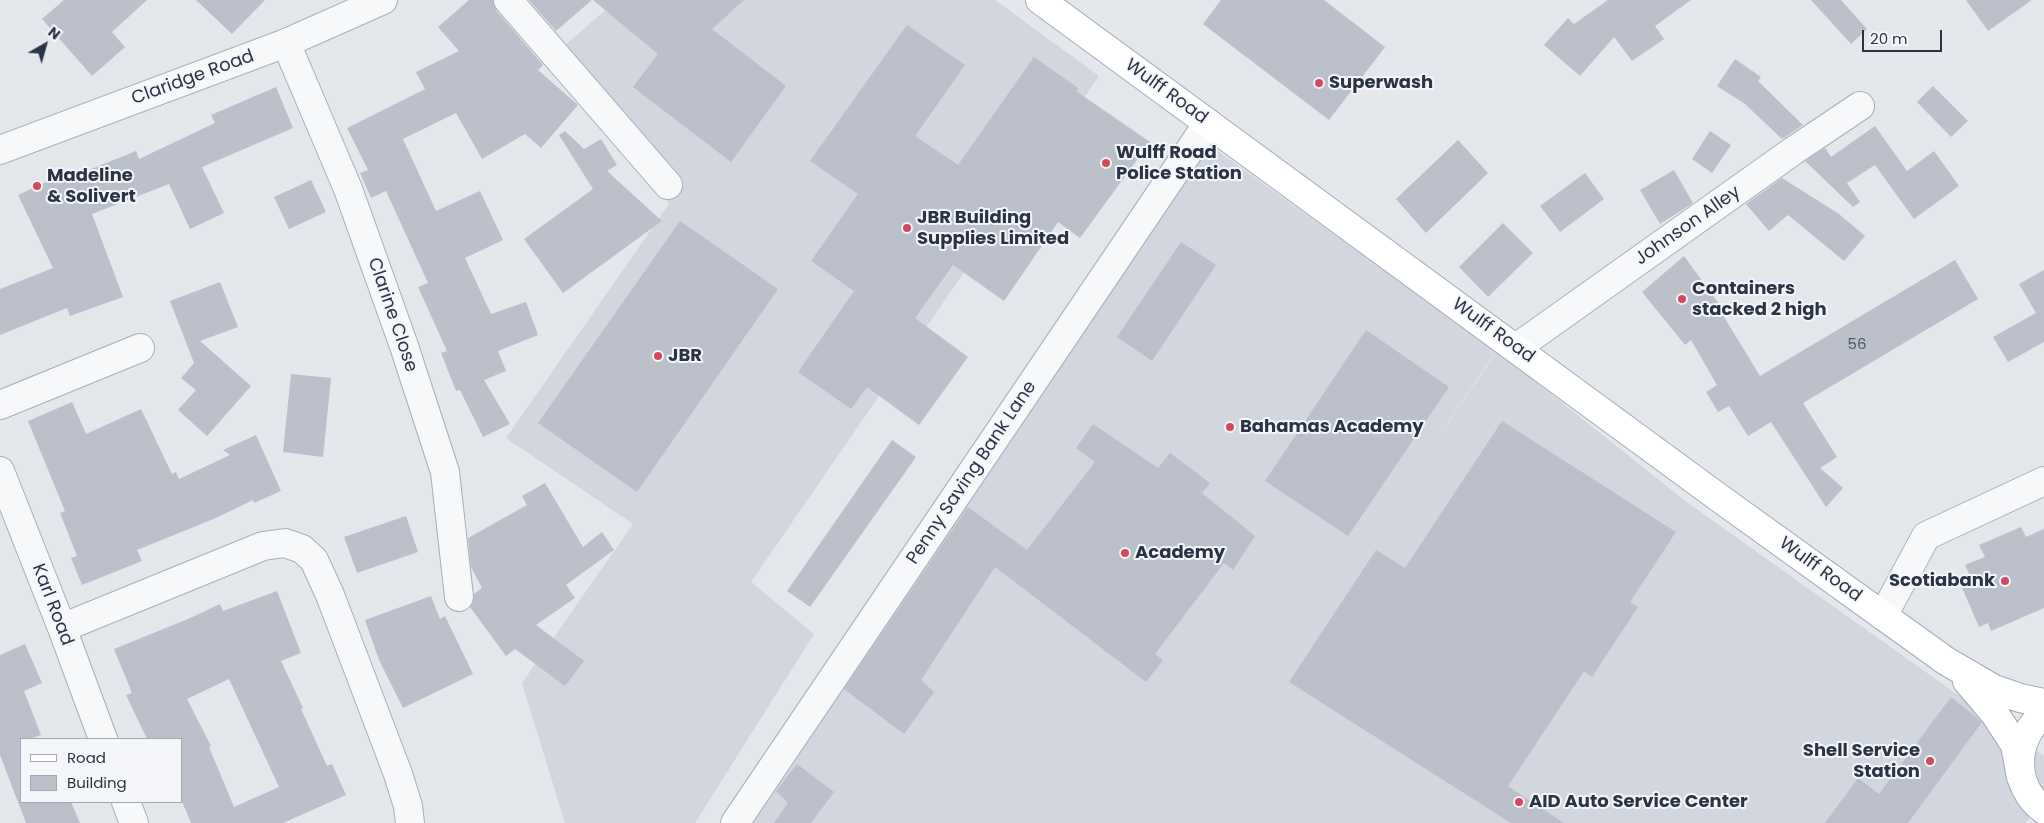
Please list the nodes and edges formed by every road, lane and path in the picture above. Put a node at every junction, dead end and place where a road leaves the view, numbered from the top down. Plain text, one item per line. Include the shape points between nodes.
1 (383, 0) edge
2 (508, 0) edge
3 (1040, 0) edge
4 (286, 44) junction
5 (1860, 106) dead end
6 (1208, 123) junction
7 (0, 150) edge
8 (668, 186) dead end
9 (140, 348) dead end
10 (1516, 348) junction
11 (0, 405) edge
12 (0, 471) edge
13 (2044, 482) edge
14 (8, 515) edge
15 (459, 597) dead end
16 (1883, 616) junction
17 (62, 628) junction
18 (1946, 661) junction
19 (2044, 703) edge
20 (2044, 714) edge
21 (103, 738) edge
22 (2023, 782) junction
23 (126, 803) edge
24 (2044, 810) edge
25 (134, 823) edge
26 (410, 823) edge
27 (735, 823) edge
28 (2026, 823) edge

1 - 4 street, Claridge Road
2 - 8 street
3 - 6 main road, Wulff Road
4 - 7 street, Claridge Road
4 - 15 street, Clarine Close via 348,189 445,472
5 - 10 street, Johnson Alley
6 - 10 main road, Wulff Road
6 - 27 street, Penny Saving Bank Lane
9 - 11 street
10 - 16 main road, Wulff Road
12 - 14 street, Karl Road
13 - 16 street via 1926,536
14 - 17 street, Karl Road
16 - 18 main road, Wulff Road
17 - 21 street, Karl Road
17 - 26 street via 263,546 285,543 302,549 314,560 330,595 398,774
18 - 19 main road, Wulff Road via 1994,689
18 - 22 main road, Wulff Road via 1972,686 2015,745
20 - 22 main road via 2023,738 2019,758
22 - 24 main road via 2031,797
22 - 28 main road via 2028,806
23 - 25 street

